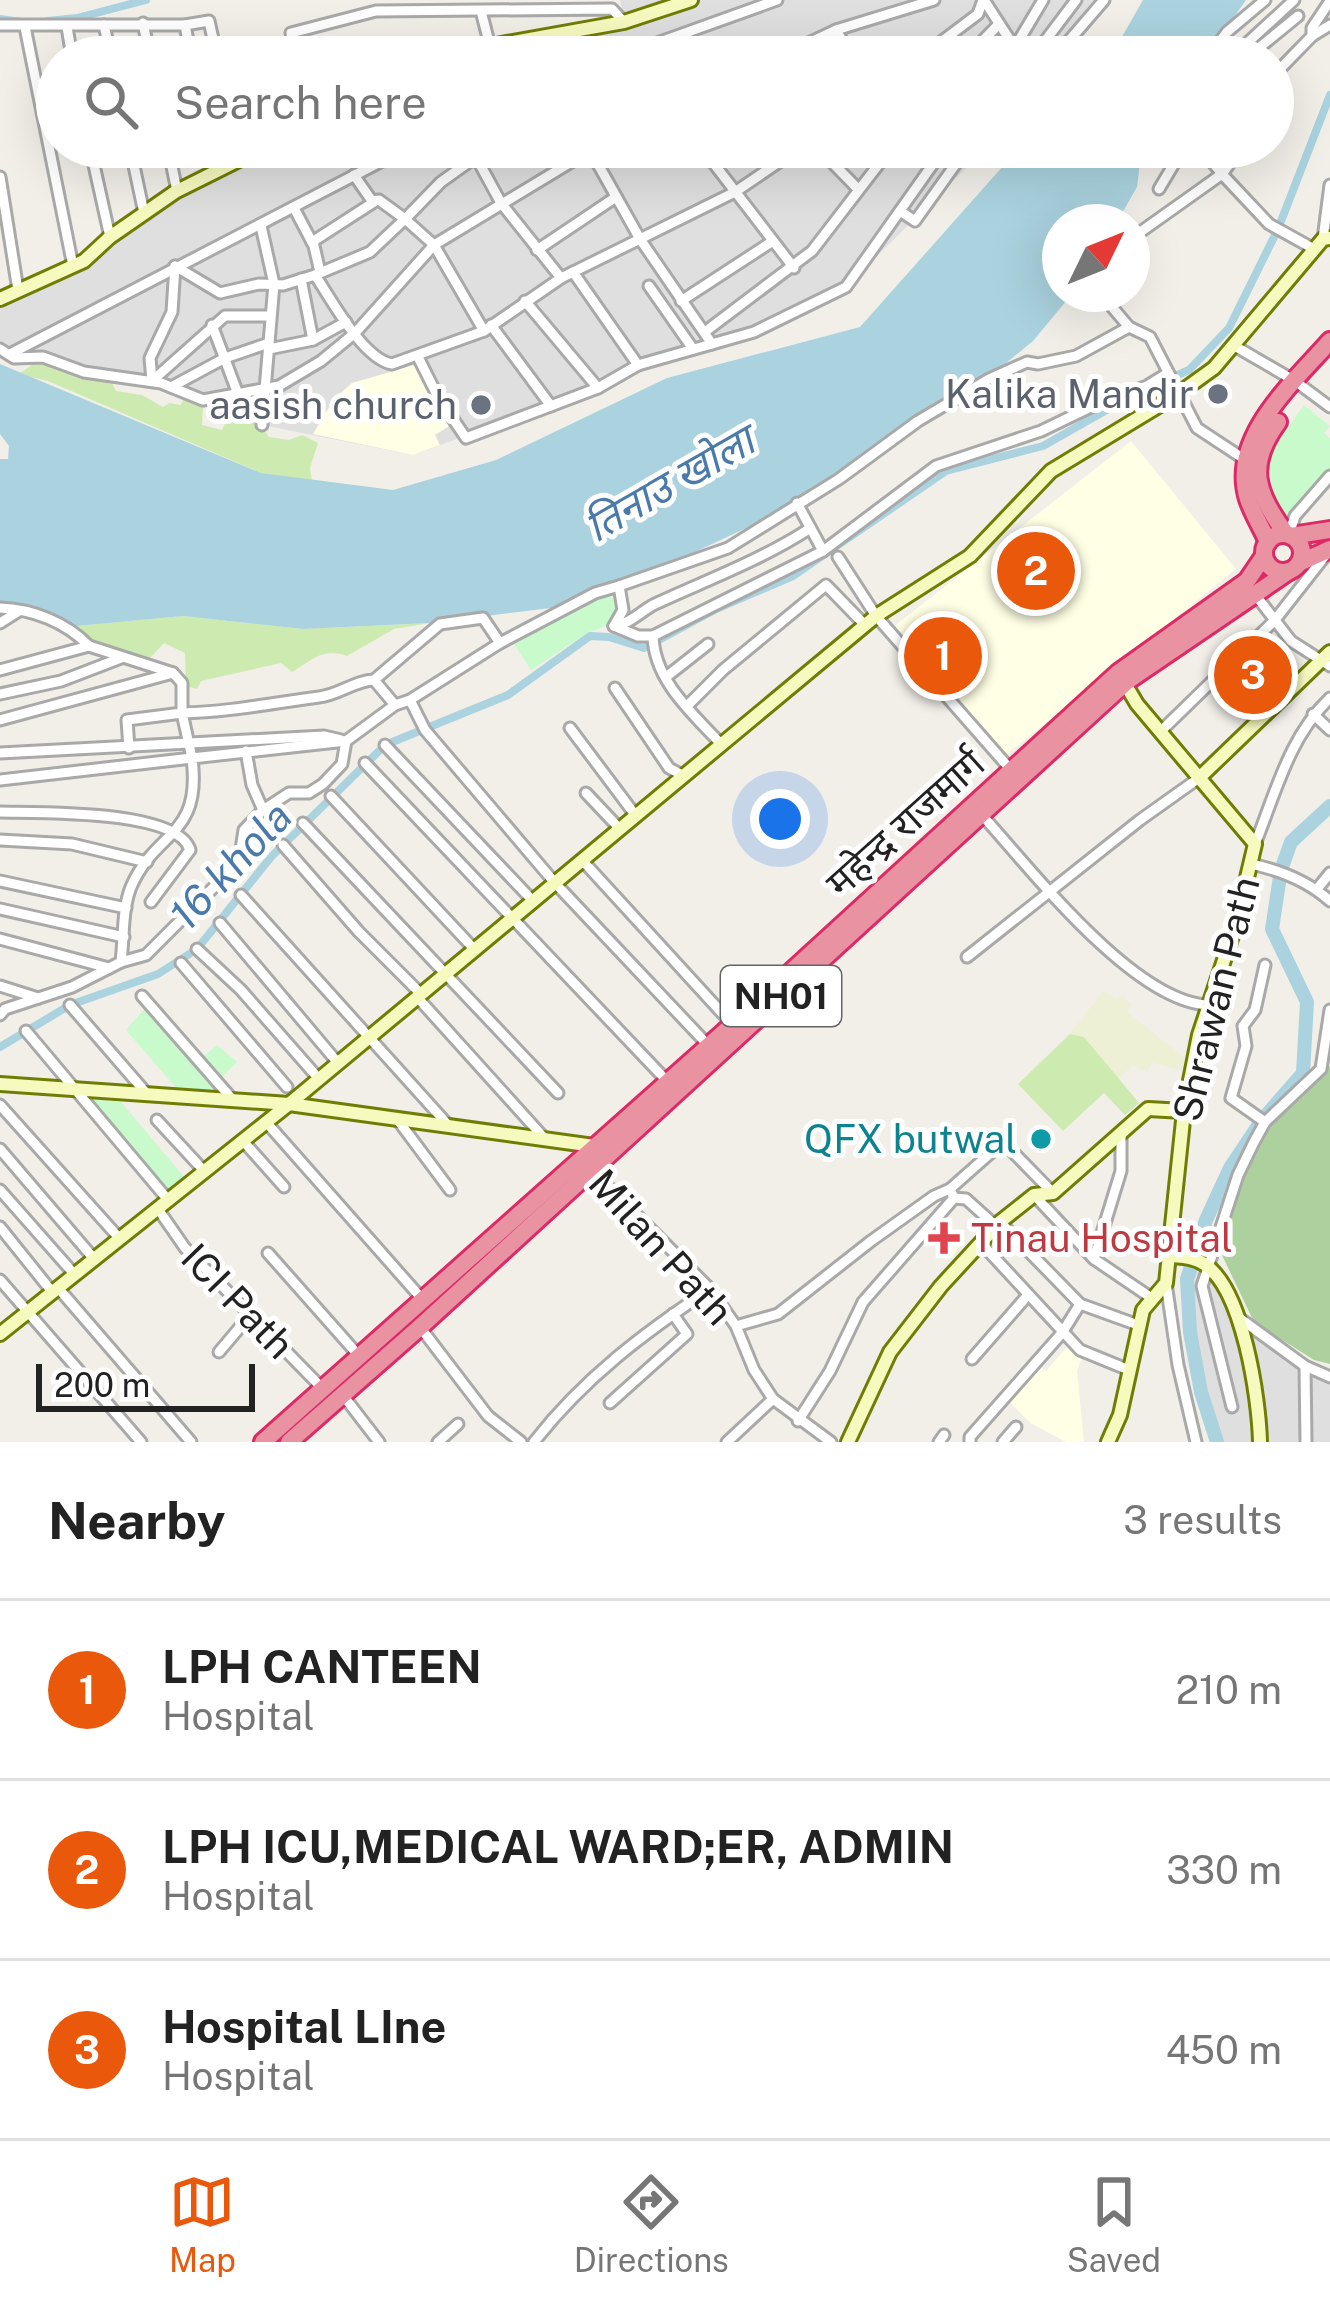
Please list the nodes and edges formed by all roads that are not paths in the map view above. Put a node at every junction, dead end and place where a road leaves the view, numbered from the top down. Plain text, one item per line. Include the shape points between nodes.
1 (691, 0) edge
2 (777, 0) edge
3 (934, 0) edge
4 (984, 0) edge
5 (1043, 0) edge
6 (1076, 0) edge
7 (1105, 0) edge
8 (1265, 0) edge
9 (1294, 0) edge
10 (1330, 2) edge
11 (481, 10) junction
12 (1298, 16) dead end
13 (625, 22) junction
14 (143, 23) junction
15 (999, 24) junction
16 (0, 25) edge
17 (184, 25) junction
18 (1330, 25) edge
19 (67, 26) junction
20 (104, 26) junction
21 (25, 27) junction
22 (836, 30) junction
23 (69, 36) edge
24 (106, 36) edge
25 (146, 36) edge
26 (186, 36) edge
27 (212, 36) edge
28 (292, 36) edge
29 (488, 36) edge
30 (546, 36) edge
31 (677, 36) edge
32 (823, 36) edge
33 (840, 36) edge
34 (949, 36) edge
35 (987, 36) edge
36 (1004, 36) edge
37 (1022, 36) edge
38 (1049, 36) edge
39 (1073, 36) edge
40 (1224, 36) edge
41 (1262, 36) edge
42 (1267, 36) edge
43 (1312, 36) junction
44 (1294, 50) edge
45 (36, 81) edge
46 (54, 168) edge
47 (95, 168) edge
48 (134, 168) edge
49 (172, 168) edge
50 (213, 168) edge
51 (219, 168) edge
52 (368, 168) edge
53 (461, 168) edge
54 (482, 168) edge
55 (561, 168) edge
56 (602, 168) edge
57 (717, 168) edge
58 (771, 168) edge
59 (837, 168) edge
60 (874, 168) edge
61 (930, 168) edge
62 (953, 168) edge
63 (1172, 168) edge
64 (1217, 168) edge
65 (1226, 168) edge
66 (214, 172) junction
67 (1222, 174) junction
68 (354, 175) junction
69 (0, 177) edge
70 (1330, 184) edge
71 (857, 188) junction
72 (1159, 189) dead end
73 (177, 191) junction
74 (736, 192) junction
75 (616, 197) junction
76 (379, 200) junction
77 (501, 203) junction
78 (294, 208) junction
79 (900, 211) junction
80 (144, 213) junction
81 (405, 219) junction
82 (1150, 225) edge
83 (261, 226) junction
84 (110, 237) junction
85 (640, 239) junction
86 (773, 241) junction
87 (312, 242) junction
88 (1322, 242) edge
89 (434, 245) junction
90 (537, 250) junction
91 (74, 266) junction
92 (175, 266) junction
93 (794, 268) junction
94 (573, 272) junction
95 (318, 273) junction
96 (561, 278) junction
97 (301, 279) junction
98 (274, 284) junction
99 (649, 286) dead end
100 (17, 290) junction
101 (220, 293) junction
102 (0, 298) edge
103 (525, 301) junction
104 (681, 302) junction
105 (1117, 312) edge
106 (225, 316) junction
107 (270, 316) junction
108 (346, 322) junction
109 (212, 325) junction
110 (1130, 327) junction
111 (488, 328) junction
112 (706, 332) junction
113 (355, 333) junction
114 (313, 340) junction
115 (1330, 341) edge
116 (712, 344) junction
117 (1233, 345) junction
118 (269, 346) junction
119 (693, 350) junction
120 (6, 351) edge
121 (418, 356) junction
122 (1330, 356) edge
123 (225, 358) junction
124 (638, 365) junction
125 (1168, 373) junction
126 (152, 381) junction
127 (1299, 384) junction
128 (171, 387) junction
129 (268, 388) junction
130 (598, 388) junction
131 (1175, 390) junction
132 (238, 394) junction
133 (551, 406) junction
134 (1330, 407) edge
135 (262, 425) dead end
136 (1244, 459) junction
137 (1330, 476) edge
138 (797, 503) junction
139 (808, 529) junction
140 (1330, 530) edge
141 (1289, 535) junction
142 (1266, 549) junction
143 (1330, 549) edge
144 (823, 550) junction
145 (838, 556) dead end
146 (1294, 567) junction
147 (619, 586) junction
148 (1254, 592) junction
149 (0, 608) edge
150 (19, 611) junction
151 (870, 620) junction
152 (1274, 621) junction
153 (0, 622) edge
154 (614, 626) junction
155 (653, 638) junction
156 (500, 643) junction
157 (708, 644) dead end
158 (89, 646) junction
159 (121, 658) junction
160 (1328, 659) edge
161 (0, 670) edge
162 (173, 673) junction
163 (666, 677) junction
164 (1122, 677) junction
165 (374, 680) junction
166 (615, 688) dead end
167 (0, 694) edge
168 (1330, 698) edge
169 (410, 700) junction
170 (395, 705) junction
171 (687, 706) junction
172 (182, 713) junction
173 (1313, 714) junction
174 (0, 720) edge
175 (570, 728) dead end
176 (1330, 730) edge
177 (1161, 731) junction
178 (346, 741) junction
179 (189, 742) junction
180 (386, 745) dead end
181 (721, 745) junction
182 (129, 748) junction
183 (246, 751) junction
184 (0, 753) edge
185 (191, 758) junction
186 (365, 763) dead end
187 (1011, 770) junction
188 (684, 776) junction
189 (1199, 778) junction
190 (0, 780) edge
191 (586, 793) dead end
192 (331, 796) dead end
193 (263, 810) junction
194 (0, 812) edge
195 (981, 814) junction
196 (636, 816) junction
197 (303, 823) dead end
198 (620, 829) junction
199 (176, 832) junction
200 (0, 840) edge
201 (1255, 844) junction
202 (283, 845) dead end
203 (582, 860) junction
204 (147, 862) junction
205 (1251, 865) junction
206 (1330, 874) edge
207 (0, 881) edge
208 (554, 883) junction
209 (1317, 889) junction
210 (1051, 892) junction
211 (241, 896) dead end
212 (533, 901) junction
213 (1330, 901) edge
214 (151, 902) dead end
215 (126, 908) junction
216 (0, 909) edge
217 (513, 917) junction
218 (220, 923) dead end
219 (124, 937) junction
220 (0, 939) edge
221 (197, 949) dead end
222 (475, 950) junction
223 (967, 957) dead end
224 (121, 962) junction
225 (181, 963) dead end
226 (1265, 965) dead end
227 (109, 968) junction
228 (445, 974) junction
229 (0, 986) edge
230 (142, 996) dead end
231 (419, 996) junction
232 (38, 998) junction
233 (70, 1005) dead end
234 (1209, 1005) junction
235 (1330, 1010) edge
236 (2, 1011) edge
237 (731, 1024) junction
238 (26, 1031) dead end
239 (369, 1037) junction
240 (708, 1045) junction
241 (1327, 1045) edge
242 (338, 1063) junction
243 (319, 1079) junction
244 (667, 1081) junction
245 (0, 1084) edge
246 (287, 1087) dead end
247 (76, 1090) junction
248 (558, 1093) dead end
249 (147, 1094) junction
250 (233, 1100) junction
251 (289, 1104) junction
252 (0, 1105) edge
253 (1184, 1111) junction
254 (397, 1119) junction
255 (157, 1120) dead end
256 (266, 1122) junction
257 (1265, 1122) junction
258 (449, 1126) junction
259 (1120, 1132) junction
260 (546, 1140) junction
261 (243, 1141) junction
262 (0, 1149) edge
263 (593, 1157) junction
264 (205, 1172) junction
265 (284, 1187) dead end
266 (0, 1190) edge
267 (450, 1190) dead end
268 (952, 1193) junction
269 (1053, 1193) junction
270 (1034, 1195) junction
271 (163, 1205) junction
272 (998, 1224) junction
273 (0, 1227) edge
274 (120, 1240) junction
275 (980, 1242) junction
276 (268, 1253) dead end
277 (1167, 1256) junction
278 (1094, 1259) junction
279 (95, 1260) junction
280 (1205, 1264) junction
281 (75, 1275) junction
282 (0, 1280) edge
283 (1166, 1282) junction
284 (710, 1288) junction
285 (56, 1291) junction
286 (1027, 1296) junction
287 (1150, 1297) junction
288 (423, 1300) junction
289 (1080, 1304) junction
290 (28, 1313) junction
291 (673, 1314) junction
292 (251, 1315) junction
293 (1238, 1317) junction
294 (1138, 1324) junction
295 (736, 1326) junction
296 (420, 1328) junction
297 (1062, 1333) junction
298 (0, 1334) edge
299 (219, 1352) dead end
300 (359, 1357) junction
301 (972, 1359) dead end
302 (1305, 1366) junction
303 (1129, 1370) junction
304 (1330, 1377) edge
305 (333, 1388) junction
306 (773, 1399) junction
307 (610, 1403) dead end
308 (1232, 1407) dead end
309 (798, 1420) junction
310 (458, 1424) dead end
311 (1016, 1427) dead end
312 (141, 1442) edge
313 (191, 1442) edge
314 (263, 1442) edge
315 (289, 1442) edge
316 (379, 1442) edge
317 (438, 1442) edge
318 (521, 1442) edge
319 (535, 1442) edge
320 (727, 1442) edge
321 (831, 1442) edge
322 (848, 1442) edge
323 (970, 1442) edge
324 (1004, 1442) edge
325 (1108, 1442) edge
326 (1196, 1442) edge
327 (1260, 1442) edge
328 (1306, 1442) edge

1 - 13 street
2 - 31 street
3 - 22 street
4 - 15 street
4 - 34 street
5 - 37 street
6 - 38 street
7 - 39 street
8 - 40 street
9 - 41 street
10 - 43 street
11 - 13 street via 612,9
11 - 28 street via 376,11
11 - 29 street
12 - 42 street
13 - 30 street
14 - 17 street
14 - 20 street
14 - 25 street
15 - 35 street
15 - 36 street
16 - 21 street
17 - 26 street
17 - 27 street via 208,21
18 - 43 street
19 - 20 street
19 - 21 street
19 - 23 street
20 - 24 street
21 - 45 street
22 - 32 street
22 - 33 street
43 - 44 street
46 - 91 street
47 - 84 street
48 - 80 street
49 - 73 street
50 - 66 street
51 - 66 street
52 - 68 street
53 - 81 street
54 - 77 street
55 - 77 street
56 - 75 street
57 - 74 street
58 - 74 street
59 - 71 street
60 - 71 street
61 - 79 street
62 - 79 street via 915,221
63 - 72 street
64 - 67 street
65 - 67 street
66 - 73 street
67 - 82 street
67 - 88 street via 1269,224
68 - 76 street
68 - 78 street
69 - 100 street
70 - 88 street
71 - 93 street
73 - 80 street
74 - 85 street
74 - 86 street
75 - 85 street
75 - 90 street
76 - 81 street
76 - 87 street
77 - 89 street
77 - 90 street
78 - 83 street
78 - 87 street
79 - 116 street via 846,287
80 - 84 street
81 - 89 street
81 - 95 street via 370,252
83 - 92 street
83 - 98 street
84 - 91 street
85 - 94 street
85 - 104 street
86 - 93 street
86 - 104 street
87 - 95 street
88 - 117 street
89 - 111 street
89 - 113 street
90 - 96 street
91 - 100 street
92 - 101 street
92 - 120 street
92 - 126 street via 172,312 150,358
93 - 112 street
94 - 96 street
94 - 124 street
95 - 97 street
95 - 108 street
96 - 103 street
97 - 98 street
97 - 114 street
98 - 101 street
98 - 107 street
99 - 119 street
100 - 102 street
101 - 106 street
103 - 111 street
103 - 130 street
104 - 112 street
105 - 110 street
106 - 107 street
106 - 109 street
107 - 118 street
108 - 113 street
108 - 114 street
109 - 123 street
109 - 126 street
110 - 125 street via 1150,338
110 - 138 street via 1076,356 1028,362 988,379
111 - 121 street
111 - 133 street
112 - 116 street
113 - 121 street via 380,362
113 - 129 street via 322,361
114 - 118 street
115 - 127 highway
116 - 119 street
117 - 127 street
117 - 131 street via 1214,368
118 - 123 street
118 - 129 street
119 - 124 street
120 - 126 street
121 - 133 street via 466,438
122 - 127 highway
123 - 128 street
123 - 132 street
124 - 130 street
125 - 131 street
125 - 144 street via 1041,431 936,466
126 - 128 street
127 - 134 street
127 - 136 highway
127 - 141 highway via 1257,462 1268,508
128 - 132 street via 203,400
129 - 132 street
129 - 135 street
130 - 133 street
131 - 136 street via 1198,428
131 - 151 street via 1051,471 970,556
136 - 142 highway
137 - 141 street
138 - 139 street
138 - 147 street via 728,548
139 - 144 street
139 - 154 street
140 - 141 highway
141 - 142 highway, NH01
141 - 146 highway via 1301,548
142 - 146 highway via 1276,570
142 - 164 highway, महेन्द्र राजमार्ग / NH01 via 1247,581
143 - 146 highway
143 - 152 street
144 - 155 street
145 - 151 street
146 - 148 highway, NH01
147 - 154 street via 623,610
147 - 156 street
148 - 152 street
148 - 164 highway, NH01
149 - 150 street
150 - 153 street
150 - 158 street via 74,630
151 - 171 street via 826,585
151 - 181 street
151 - 187 street
152 - 160 street
152 - 177 street
154 - 155 street
155 - 163 street via 653,657
156 - 165 street via 483,618 440,624
156 - 169 street
157 - 163 street
158 - 159 street
158 - 161 street
159 - 162 street
159 - 167 street
160 - 189 street
162 - 172 street via 182,683
162 - 174 street
163 - 171 street
164 - 177 street, Shrawan Path
164 - 187 highway, महेन्द्र राजमार्ग / NH01
164 - 195 highway, NH01
165 - 170 street
165 - 172 street via 234,712
166 - 188 street via 669,768
168 - 173 street
169 - 170 street
169 - 208 street via 424,730
170 - 178 street
171 - 181 street
172 - 179 street
172 - 182 street via 127,720
173 - 176 street
173 - 201 street
175 - 196 street
177 - 189 street, Shrawan Path
178 - 179 street
178 - 183 street
178 - 193 street via 342,764 323,784
179 - 182 street
179 - 185 street
180 - 212 street
181 - 188 street
182 - 184 street
183 - 185 street
183 - 193 street
185 - 190 street
185 - 199 street via 195,788
186 - 217 street
187 - 237 highway, महेन्द्र राजमार्ग / NH01
188 - 196 street
189 - 201 street, Shrawan Path
189 - 210 street
191 - 198 street
192 - 222 street
193 - 224 street via 244,830 239,862 146,955
194 - 199 street via 100,814
195 - 210 street
195 - 263 highway, NH01
196 - 198 street
197 - 228 street
198 - 203 street
199 - 204 street
199 - 214 street via 190,850
200 - 204 street via 72,844
201 - 205 street, Shrawan Path
202 - 231 street
203 - 208 street
203 - 237 street
204 - 215 street
205 - 209 street
205 - 234 street, Shrawan Path
206 - 209 street
207 - 215 street
208 - 212 street
208 - 240 street
209 - 213 street
210 - 223 street
210 - 234 street via 1142,978
211 - 239 street
212 - 217 street
215 - 219 street
216 - 219 street
217 - 222 street
217 - 244 street
218 - 242 street
219 - 224 street
220 - 227 street
221 - 243 street
222 - 228 street
224 - 227 street
225 - 246 street
226 - 257 street via 1231,1098
227 - 232 street
228 - 231 street
228 - 248 street
229 - 232 street
230 - 250 street
231 - 239 street
231 - 260 street
232 - 236 street
233 - 249 street
234 - 253 street, Shrawan Path
235 - 241 street
237 - 240 highway, महेन्द्र राजमार्ग / NH01
238 - 247 street, ICI Path
239 - 242 street
239 - 258 street
240 - 244 highway, महेन्द्र राजमार्ग / NH01
241 - 257 street via 1322,1069
242 - 243 street
243 - 251 street
244 - 263 highway, महेन्द्र राजमार्ग / NH01
245 - 247 street
247 - 249 street
247 - 271 street, ICI Path
249 - 250 street
250 - 251 street
251 - 254 street
251 - 256 street
252 - 274 street
253 - 259 street via 1148,1108
253 - 277 street, Shrawan Path
254 - 258 street
254 - 267 street
255 - 264 street
256 - 261 street
256 - 288 street
257 - 280 street
258 - 260 street
259 - 269 street
259 - 278 street via 1121,1172
260 - 263 street
261 - 264 street
261 - 265 street
262 - 279 street
263 - 284 street, Milan Path
263 - 288 highway, NH01
263 - 296 highway, NH01
264 - 271 street
266 - 281 street
268 - 269 street via 1003,1142
268 - 272 street
268 - 295 street via 871,1241 778,1314
268 - 309 street via 863,1302
269 - 270 street
270 - 272 street
270 - 278 street
271 - 274 street
271 - 292 street, ICI Path via 185,1248
272 - 275 street
272 - 289 street
273 - 285 street
274 - 279 street
275 - 286 street
275 - 322 street via 890,1352
276 - 300 street
277 - 280 street
277 - 283 street, Shrawan Path
278 - 287 street
279 - 281 street
280 - 293 street
280 - 308 street via 1202,1286
281 - 285 street
282 - 290 street
283 - 287 street
283 - 326 street, Shrawan Path
284 - 291 street
284 - 295 street, Milan Path
285 - 290 street
285 - 313 street
286 - 297 street
286 - 301 street
287 - 294 street
288 - 300 highway, NH01
289 - 294 street
289 - 297 street
290 - 298 street
290 - 312 street
291 - 307 street via 687,1334
291 - 319 street via 574,1393
292 - 299 street
292 - 305 street, ICI Path
293 - 302 street
293 - 327 street via 1259,1398
294 - 303 street
295 - 306 street, Milan Path
296 - 305 highway, NH01
296 - 318 street via 488,1416
297 - 303 street via 1080,1350
297 - 323 street
300 - 305 highway, NH01
302 - 304 street
302 - 328 street
303 - 325 street
305 - 314 highway, NH01
305 - 315 highway, NH01
305 - 316 street, ICI Path
306 - 309 street, Milan Path
306 - 320 street
309 - 321 street, Milan Path
310 - 317 street
311 - 324 street

